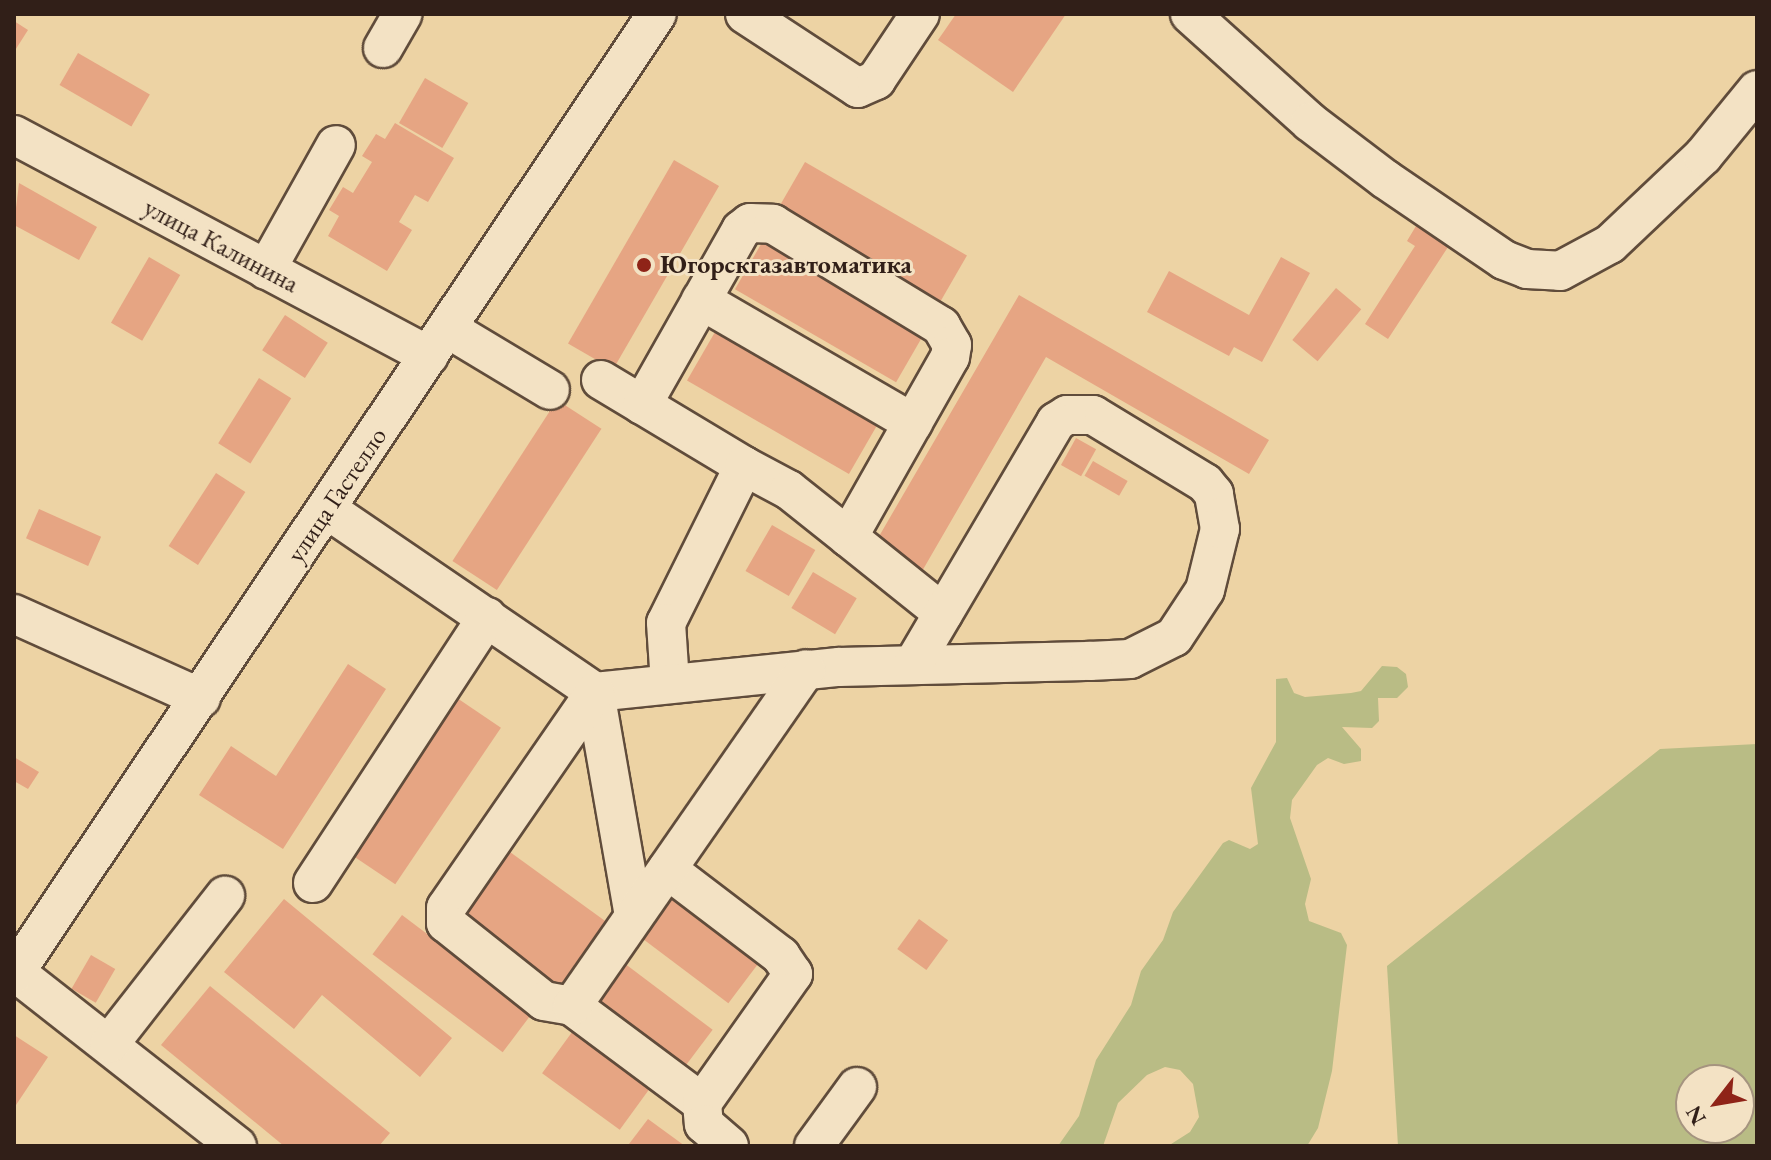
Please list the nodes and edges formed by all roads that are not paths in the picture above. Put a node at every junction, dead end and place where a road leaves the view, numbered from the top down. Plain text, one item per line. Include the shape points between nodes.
1 (403, 14) edge
2 (745, 14) edge
3 (920, 14) edge
4 (1190, 14) edge
5 (645, 18) edge
6 (383, 48) dead end
7 (1757, 90) edge
8 (14, 135) edge
9 (336, 145) dead end
10 (266, 270) junction
11 (701, 300) junction
12 (438, 342) junction
13 (601, 380) dead end
14 (550, 390) dead end
15 (642, 405) junction
16 (913, 423) junction
17 (744, 466) junction
18 (328, 510) junction
19 (848, 537) junction
20 (943, 613) junction
21 (14, 614) edge
22 (487, 617) junction
23 (913, 665) junction
24 (806, 669) junction
25 (670, 684) junction
26 (595, 692) junction
27 (201, 698) junction
28 (667, 869) junction
29 (313, 883) dead end
30 (225, 896) dead end
31 (634, 916) junction
32 (15, 973) edge
33 (572, 1006) junction
34 (110, 1043) junction
35 (857, 1087) dead end
36 (702, 1103) junction
37 (237, 1146) edge
38 (729, 1146) edge
39 (814, 1146) edge

1 - 6 street
2 - 3 street via 858,88 876,80
4 - 7 street via 1372,170 1504,260 1527,269 1560,271 1610,244 1703,156
5 - 12 street, улица Гастелло
8 - 10 street, улица Калинина
9 - 10 street
10 - 12 street, улица Калинина
11 - 15 street
11 - 16 street
11 - 16 street via 741,230 762,221 773,224 948,334 950,357
12 - 14 street, улица Калинина
12 - 18 street, улица Гастелло
13 - 15 street
15 - 17 street
16 - 19 street
17 - 19 street via 789,490
17 - 25 street via 666,623
18 - 22 street
18 - 27 street, улица Гастелло
19 - 20 street
20 - 23 street
20 - 23 street via 1056,422 1067,415 1093,415 1205,483 1214,494 1220,529 1205,590 1174,637 1154,651 1130,659
21 - 27 street
22 - 26 street
22 - 29 street
23 - 24 street
24 - 25 street
24 - 28 street
25 - 26 street
26 - 31 street
26 - 33 street via 444,916 450,931 544,1001
27 - 32 street, улица Гастелло
28 - 31 street
28 - 36 street via 781,956 793,974
30 - 34 street
31 - 33 street
32 - 34 street
33 - 36 street
34 - 37 street
35 - 39 street
36 - 38 street via 704,1124

